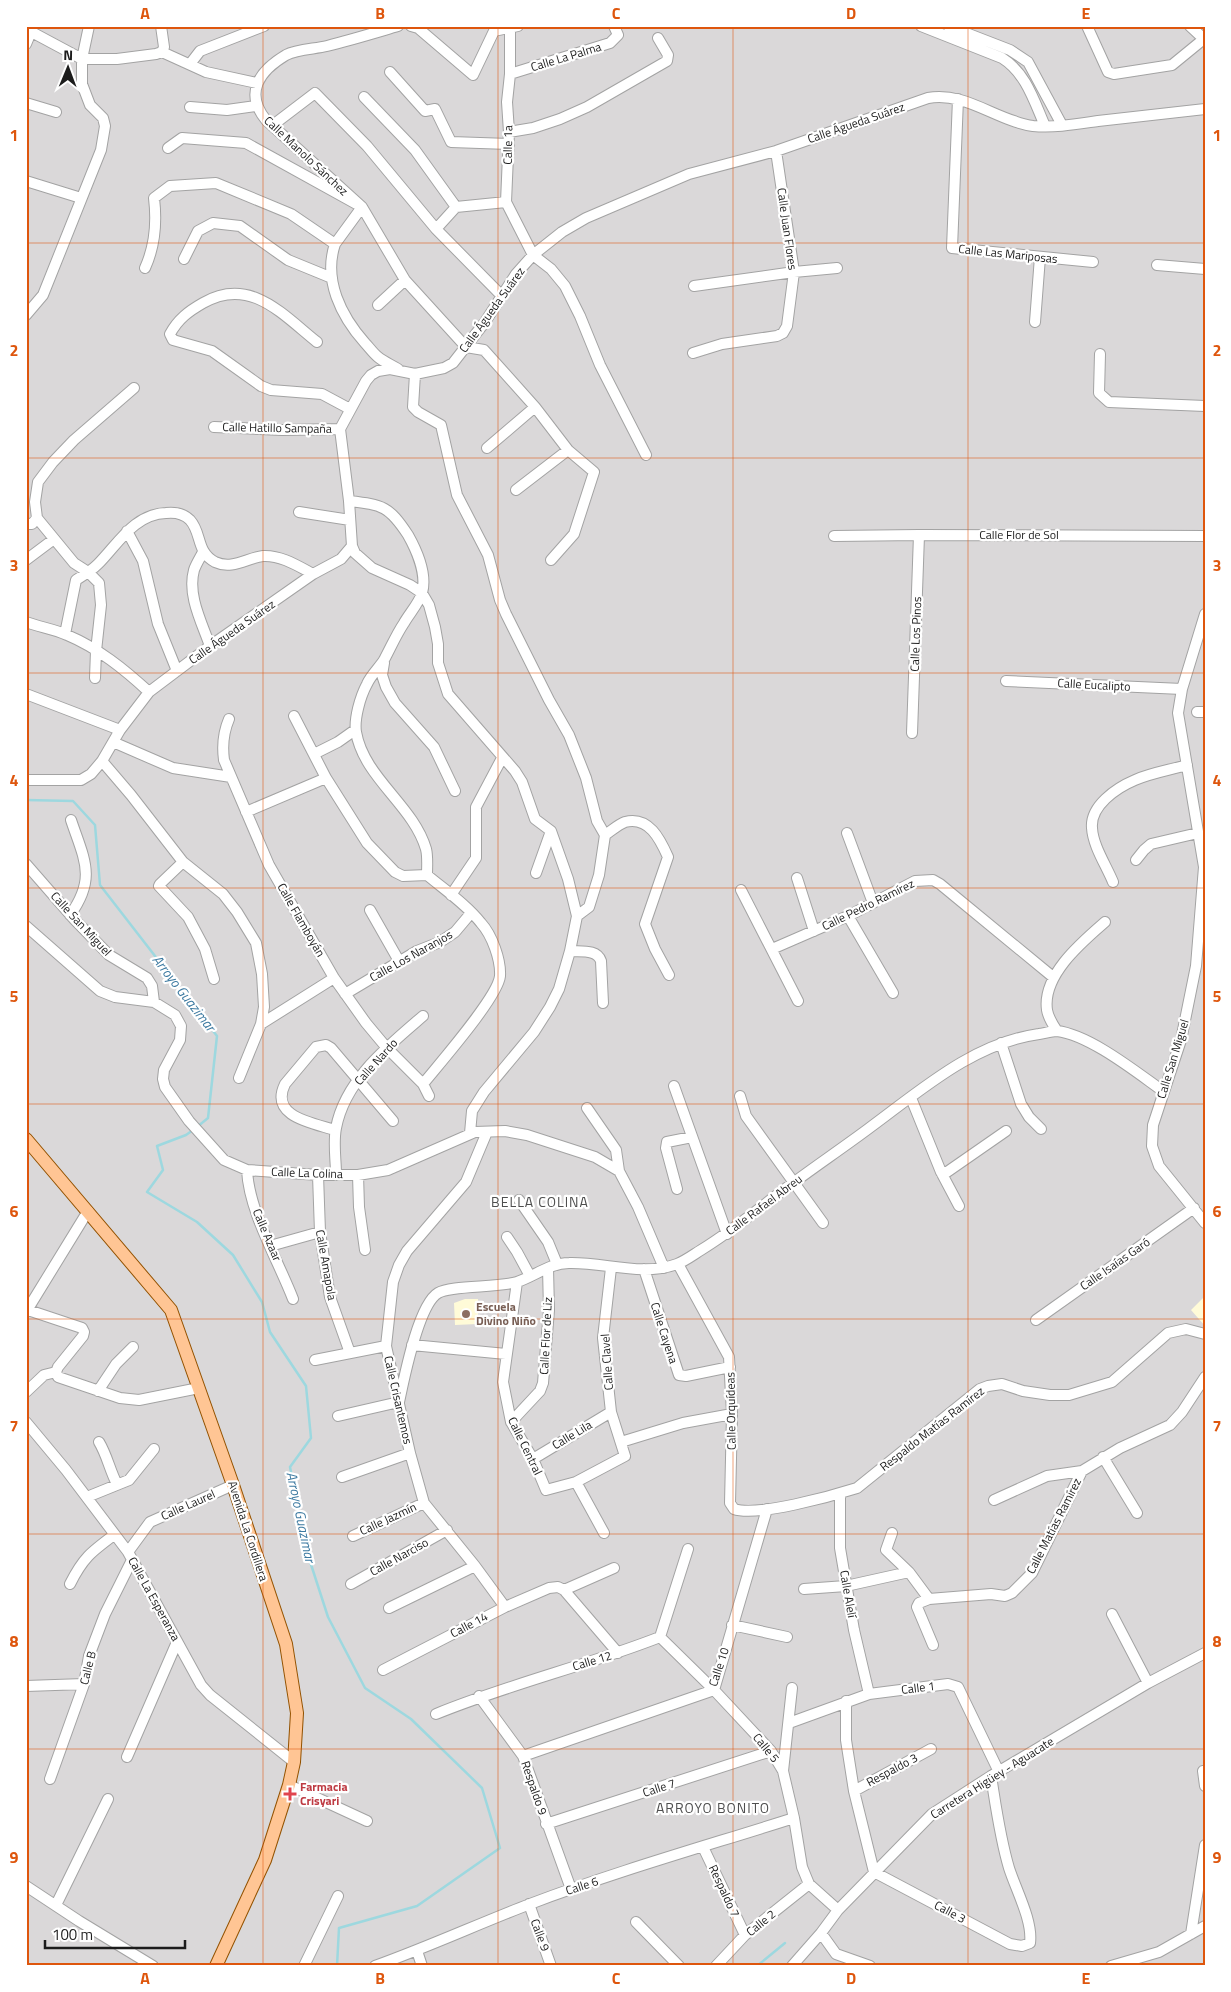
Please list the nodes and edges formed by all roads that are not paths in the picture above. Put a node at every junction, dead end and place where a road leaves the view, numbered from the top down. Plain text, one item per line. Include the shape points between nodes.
1 (89, 26) edge
2 (161, 26) edge
3 (264, 26) edge
4 (398, 26) edge
5 (411, 26) edge
6 (921, 26) edge
7 (948, 26) edge
8 (1087, 26) edge
9 (1190, 26) edge
10 (514, 27) edge
11 (28, 30) edge
12 (616, 30) edge
13 (658, 38) dead end
14 (1205, 39) edge
15 (26, 44) edge
16 (162, 52) junction
17 (82, 59) junction
18 (190, 64) junction
19 (390, 72) dead end
20 (510, 74) junction
21 (256, 83) junction
22 (1041, 86) junction
23 (1030, 92) junction
24 (364, 97) dead end
25 (958, 99) junction
26 (26, 103) edge
27 (256, 106) junction
28 (190, 107) dead end
29 (1205, 109) edge
30 (56, 112) dead end
31 (273, 125) junction
32 (1062, 125) junction
33 (1045, 126) junction
34 (509, 132) junction
35 (509, 144) junction
36 (168, 148) dead end
37 (776, 151) junction
38 (26, 181) edge
39 (81, 198) junction
40 (506, 202) junction
41 (362, 207) junction
42 (456, 207) junction
43 (436, 229) junction
44 (335, 244) junction
45 (533, 256) junction
46 (1040, 257) junction
47 (184, 259) dead end
48 (1092, 262) dead end
49 (1157, 265) dead end
50 (145, 268) dead end
51 (837, 268) dead end
52 (1205, 269) edge
53 (794, 272) junction
54 (332, 278) junction
55 (405, 280) junction
56 (694, 286) dead end
57 (501, 295) junction
58 (378, 304) dead end
59 (26, 315) edge
60 (1035, 322) dead end
61 (317, 342) dead end
62 (466, 347) junction
63 (693, 353) dead end
64 (1100, 354) dead end
65 (403, 372) junction
66 (415, 374) junction
67 (134, 388) dead end
68 (1205, 406) edge
69 (535, 407) junction
70 (350, 409) junction
71 (214, 427) dead end
72 (340, 429) junction
73 (486, 448) dead end
74 (568, 450) junction
75 (646, 455) dead end
76 (516, 490) dead end
77 (349, 501) junction
78 (299, 512) dead end
79 (37, 518) junction
80 (350, 520) junction
81 (26, 524) edge
82 (127, 531) junction
83 (919, 534) junction
84 (834, 536) dead end
85 (1205, 536) edge
86 (54, 539) junction
87 (352, 546) junction
88 (203, 552) junction
89 (26, 560) edge
90 (551, 560) dead end
91 (88, 572) junction
92 (313, 574) junction
93 (422, 593) junction
94 (1205, 614) edge
95 (26, 622) edge
96 (65, 634) junction
97 (210, 646) junction
98 (96, 650) junction
99 (384, 660) junction
100 (177, 671) junction
101 (95, 678) dead end
102 (1006, 681) dead end
103 (1182, 689) junction
104 (148, 692) junction
105 (26, 694) edge
106 (294, 716) dead end
107 (229, 719) dead end
108 (120, 730) junction
109 (355, 730) junction
110 (912, 733) dead end
111 (113, 742) junction
112 (314, 754) junction
113 (502, 758) junction
114 (102, 762) junction
115 (1187, 765) junction
116 (230, 777) junction
117 (326, 778) junction
118 (26, 780) edge
119 (455, 791) dead end
120 (246, 812) junction
121 (71, 820) dead end
122 (551, 831) junction
123 (847, 833) dead end
124 (1198, 833) junction
125 (605, 835) junction
126 (1136, 860) dead end
127 (183, 862) junction
128 (26, 864) edge
129 (536, 873) dead end
130 (427, 875) junction
131 (797, 878) dead end
132 (1113, 882) dead end
133 (742, 890) dead end
134 (451, 896) junction
135 (873, 903) junction
136 (370, 910) dead end
137 (471, 913) junction
138 (70, 914) junction
139 (577, 916) junction
140 (848, 916) junction
141 (1106, 922) dead end
142 (26, 926) edge
143 (814, 931) junction
144 (772, 949) junction
145 (570, 951) junction
146 (399, 961) junction
147 (669, 975) dead end
148 (1053, 976) junction
149 (334, 978) junction
150 (214, 980) dead end
151 (892, 993) dead end
152 (345, 994) junction
153 (798, 1001) dead end
154 (154, 1002) junction
155 (602, 1003) dead end
156 (424, 1016) dead end
157 (262, 1024) junction
158 (1057, 1031) junction
159 (1000, 1044) junction
160 (386, 1047) junction
161 (239, 1078) dead end
162 (358, 1079) junction
163 (423, 1084) junction
164 (674, 1086) dead end
165 (1163, 1091) junction
166 (429, 1096) dead end
167 (740, 1096) dead end
168 (911, 1098) junction
169 (586, 1108) dead end
170 (393, 1121) dead end
171 (1041, 1129) dead end
172 (335, 1130) junction
173 (1006, 1131) dead end
174 (487, 1132) junction
175 (470, 1133) junction
176 (692, 1137) junction
177 (26, 1139) edge
178 (247, 1170) junction
179 (619, 1171) junction
180 (942, 1172) junction
181 (336, 1174) junction
182 (318, 1175) junction
183 (358, 1175) junction
184 (794, 1182) junction
185 (677, 1189) dead end
186 (520, 1200) dead end
187 (959, 1206) dead end
188 (1194, 1208) junction
189 (88, 1211) junction
190 (1205, 1223) edge
191 (823, 1224) dead end
192 (320, 1232) junction
193 (727, 1234) junction
194 (507, 1237) dead end
195 (270, 1246) junction
196 (365, 1250) dead end
197 (678, 1264) junction
198 (552, 1266) junction
199 (611, 1268) junction
200 (664, 1268) junction
201 (644, 1269) junction
202 (530, 1276) junction
203 (517, 1282) junction
204 (293, 1299) dead end
205 (27, 1311) edge
206 (1036, 1320) dead end
207 (1205, 1334) edge
208 (412, 1345) junction
209 (386, 1346) junction
210 (133, 1347) dead end
211 (350, 1353) junction
212 (506, 1354) junction
213 (315, 1360) dead end
214 (730, 1367) junction
215 (56, 1372) junction
216 (1205, 1377) edge
217 (199, 1388) junction
218 (98, 1390) junction
219 (26, 1392) edge
220 (399, 1402) junction
221 (611, 1412) junction
222 (732, 1414) junction
223 (338, 1416) dead end
224 (26, 1422) edge
225 (511, 1422) junction
226 (99, 1442) dead end
227 (621, 1442) junction
228 (154, 1449) dead end
229 (410, 1453) junction
230 (1103, 1457) junction
231 (533, 1459) junction
232 (1082, 1471) junction
233 (342, 1477) dead end
234 (576, 1482) junction
235 (117, 1484) junction
236 (233, 1485) junction
237 (840, 1494) junction
238 (87, 1497) junction
239 (994, 1500) dead end
240 (424, 1503) junction
241 (734, 1509) joint
242 (767, 1509) junction
243 (1137, 1513) dead end
244 (447, 1530) junction
245 (604, 1533) dead end
246 (892, 1533) dead end
247 (114, 1535) junction
248 (353, 1536) dead end
249 (688, 1549) dead end
250 (130, 1556) junction
251 (475, 1566) junction
252 (614, 1568) dead end
253 (908, 1572) junction
254 (70, 1584) dead end
255 (351, 1584) dead end
256 (846, 1586) junction
257 (561, 1588) junction
258 (804, 1589) dead end
259 (929, 1599) junction
260 (504, 1607) junction
261 (389, 1608) dead end
262 (1112, 1614) dead end
263 (732, 1625) junction
264 (660, 1637) junction
265 (787, 1638) dead end
266 (177, 1642) junction
267 (933, 1645) dead end
268 (618, 1653) junction
269 (1205, 1653) edge
270 (383, 1670) dead end
271 (1148, 1683) junction
272 (84, 1684) junction
273 (26, 1686) edge
274 (792, 1688) dead end
275 (714, 1690) junction
276 (869, 1694) junction
277 (479, 1696) junction
278 (846, 1701) junction
279 (436, 1714) dead end
280 (789, 1723) junction
281 (931, 1749) dead end
282 (771, 1751) junction
283 (523, 1756) junction
284 (127, 1757) dead end
285 (294, 1762) junction
286 (783, 1771) junction
287 (1203, 1771) dead end
288 (995, 1774) junction
289 (50, 1779) dead end
290 (289, 1785) junction
291 (1205, 1786) edge
292 (854, 1791) junction
293 (108, 1799) dead end
294 (794, 1818) junction
295 (367, 1821) dead end
296 (546, 1824) junction
297 (1205, 1845) edge
298 (703, 1847) junction
299 (874, 1872) junction
300 (809, 1884) junction
301 (26, 1886) edge
302 (571, 1889) junction
303 (338, 1896) dead end
304 (529, 1904) junction
305 (56, 1905) junction
306 (838, 1910) junction
307 (636, 1922) dead end
308 (1205, 1926) edge
309 (821, 1933) junction
310 (1191, 1934) junction
311 (745, 1935) junction
312 (417, 1951) junction
313 (836, 1954) junction
314 (153, 1966) edge
315 (216, 1966) edge
316 (304, 1966) edge
317 (375, 1966) edge
318 (422, 1966) edge
319 (551, 1966) edge
320 (679, 1966) edge
321 (716, 1966) edge
322 (792, 1966) edge
323 (837, 1966) edge
324 (870, 1966) edge
325 (1111, 1966) edge

1 - 17 street
2 - 16 street
3 - 18 street via 200,51
4 - 21 street via 287,54
5 - 10 street via 418,28 473,75 494,31
6 - 23 street via 1002,58 1019,73
7 - 22 street via 1020,56 1028,62
8 - 14 street via 1108,72 1114,74 1172,65
9 - 14 street
10 - 20 street, Calle 1a
11 - 15 street
11 - 17 street
12 - 20 street, Calle La Palma via 610,43
13 - 34 street via 668,55 667,61 587,107 533,128
16 - 17 street via 117,59
16 - 18 street
17 - 39 street via 82,84 90,105 103,118 105,126 101,150
18 - 21 street via 206,72
19 - 35 street via 424,111 436,109 451,142
20 - 34 street, Calle 1a via 507,102
21 - 27 street, Calle Manolo Sánchez
22 - 23 street
22 - 32 street
23 - 33 street
24 - 42 street via 416,150
25 - 33 street, Calle Águeda Suárez via 1009,119
25 - 37 street, Calle Águeda Suárez via 946,96 928,98
25 - 46 street, Calle Las Mariposas via 952,248
26 - 30 street
27 - 28 street via 227,110
27 - 31 street, Calle Manolo Sánchez
29 - 32 street, Calle Águeda Suárez
31 - 41 street, Calle Manolo Sánchez
31 - 43 street via 315,93 367,146
32 - 33 street, Calle Águeda Suárez
34 - 35 street, Calle 1a
35 - 40 street, Calle 1a
36 - 41 street via 182,138 246,143
37 - 45 street, Calle Águeda Suárez via 689,174 586,218 562,232
37 - 53 street, Calle Juan Flores
38 - 39 street
39 - 59 street via 44,295
40 - 42 street
40 - 45 street, Calle 1a
41 - 44 street
41 - 55 street, Calle Manolo Sánchez
42 - 43 street
43 - 57 street
44 - 50 street via 291,214 231,188 216,183 170,186 154,198 156,222 151,255
44 - 54 street via 331,257
45 - 57 street, Calle Águeda Suárez
45 - 75 street via 551,269 565,286 600,365
46 - 48 street, Calle Las Mariposas
46 - 60 street
47 - 54 street via 198,231 213,223 240,226 288,260
49 - 52 street
51 - 53 street
53 - 56 street
53 - 63 street, Calle Juan Flores via 787,326 783,333
54 - 65 street via 338,302 352,328 377,356
55 - 58 street
55 - 62 street, Calle Manolo Sánchez
57 - 62 street, Calle Águeda Suárez
61 - 70 street via 265,301 231,293 217,295 192,309 170,334 173,340 212,351 261,386 271,390 322,394
62 - 66 street, Calle Águeda Suárez via 453,363 444,368
62 - 69 street via 484,350
64 - 68 street via 1099,393 1109,402
65 - 66 street, Calle Águeda Suárez
65 - 70 street, Calle Águeda Suárez via 390,369 371,375
66 - 125 street via 413,407 441,425 457,495 488,555 506,614 569,735 586,778 597,821
67 - 79 street via 74,440 38,482 34,502
69 - 73 street
69 - 74 street
70 - 72 street, Calle Águeda Suárez
71 - 72 street, Calle Hatillo Sampaña
72 - 77 street
74 - 76 street
74 - 90 street via 594,472 574,534
77 - 80 street
77 - 93 street via 376,504 389,511 400,524 411,540 422,572
78 - 80 street
79 - 81 street via 32,524
79 - 86 street
80 - 87 street
82 - 88 street via 156,513 178,512 190,520
82 - 91 street
82 - 100 street via 143,561 158,624
83 - 84 street, Calle Flor de Sol
83 - 85 street, Calle Flor de Sol
83 - 110 street, Calle Los Pinos
86 - 89 street
86 - 91 street via 74,563
87 - 92 street, Calle Águeda Suárez via 341,559
87 - 93 street via 372,568
88 - 92 street via 216,562 229,564 263,556 280,558
88 - 97 street via 194,569 191,585
91 - 96 street via 76,580
91 - 98 street via 99,583
92 - 97 street, Calle Águeda Suárez
93 - 99 street
93 - 113 street via 435,627 438,663 448,694
94 - 103 street, Calle San Miguel
95 - 96 street
96 - 98 street
97 - 100 street, Calle Águeda Suárez
98 - 101 street
98 - 104 street via 125,670
99 - 109 street via 367,684
99 - 119 street via 382,675 395,703 434,747
100 - 104 street, Calle Águeda Suárez
102 - 103 street, Calle Eucalipto
103 - 115 street, Calle San Miguel via 1178,713
104 - 108 street, Calle Águeda Suárez
105 - 108 street
106 - 112 street
107 - 116 street, Calle Flamboyán via 222,745
108 - 111 street, Calle Águeda Suárez
109 - 112 street
109 - 130 street via 359,747 370,765 414,823 426,848
111 - 114 street, Calle Águeda Suárez
111 - 116 street via 173,768
112 - 117 street
113 - 122 street via 522,782 535,819
113 - 134 street via 476,808 476,858
114 - 118 street, Calle Águeda Suárez via 82,780
114 - 127 street
115 - 124 street, Calle San Miguel
115 - 132 street via 1135,780 1096,808 1092,818 1094,839
116 - 120 street, Calle Flamboyán
117 - 120 street
117 - 130 street via 367,843 395,872 403,876
120 - 149 street, Calle Flamboyán via 269,865
121 - 138 street via 86,868 86,886
122 - 129 street
122 - 139 street via 568,878
123 - 135 street
124 - 126 street via 1151,844
124 - 165 street, Calle San Miguel via 1204,867 1196,966 1181,1040
125 - 139 street via 600,875 589,906
125 - 147 street via 624,822 640,822 653,828 668,857 645,924 654,949
127 - 150 street via 159,886 188,917 205,950
127 - 157 street via 223,894 256,943 262,974
128 - 138 street, Calle San Miguel
130 - 134 street
131 - 143 street
133 - 144 street
134 - 137 street
135 - 140 street, Calle Pedro Ramírez
135 - 148 street, Calle Pedro Ramírez via 915,882 933,880
136 - 146 street
137 - 146 street, Calle Los Naranjos via 455,932
137 - 163 street via 482,923 492,941 500,976 497,986 471,1024
138 - 154 street, Calle San Miguel via 109,955 147,978 152,986
139 - 145 street
140 - 143 street, Calle Pedro Ramírez
140 - 151 street
141 - 148 street via 1084,940
142 - 154 street, Calle La Colina via 100,991 115,997
143 - 144 street, Calle Pedro Ramírez
144 - 153 street
145 - 155 street via 599,955
145 - 175 street via 550,1007 534,1032 484,1092 472,1111
146 - 152 street, Calle Los Naranjos
148 - 158 street via 1046,1002 1047,1012
149 - 152 street, Calle Flamboyán
149 - 157 street
152 - 160 street, Calle Flamboyán
154 - 178 street, Calle La Colina via 175,1015 181,1026 180,1040 164,1070 165,1087 189,1121 224,1160
156 - 160 street, Calle Nardo
157 - 161 street
158 - 159 street, Calle Rafael Abreu via 1019,1036
158 - 165 street, Calle Rafael Abreu via 1081,1038
159 - 168 street, Calle Rafael Abreu via 982,1050 949,1070
159 - 171 street via 1024,1110
160 - 162 street, Calle Nardo
160 - 163 street, Calle Flamboyán
162 - 170 street
162 - 172 street, Calle Nardo via 346,1098
162 - 172 street via 331,1048 320,1046 282,1090 281,1099 291,1116
163 - 166 street, Calle Flamboyán
164 - 176 street
165 - 188 street, Calle San Miguel via 1153,1125 1152,1146 1159,1166
167 - 184 street via 746,1116
168 - 180 street
168 - 184 street, Calle Rafael Abreu
169 - 179 street via 616,1150
172 - 181 street, Calle Nardo
173 - 180 street
174 - 175 street, Calle La Colina
174 - 179 street, Calle La Colina via 527,1135 595,1158
174 - 209 street, Calle Crisantemos via 466,1182 406,1251 399,1265 393,1282
175 - 183 street, Calle La Colina via 388,1170
176 - 185 street via 667,1142
176 - 193 street
177 - 189 main road, Avenida La Cordillera
178 - 182 street, Calle La Colina
178 - 195 street, Calle Azaar via 248,1188
179 - 200 street
180 - 187 street
181 - 182 street, Calle La Colina
181 - 183 street, Calle La Colina
182 - 192 street, Calle Amapola
183 - 196 street
184 - 191 street
184 - 193 street, Calle Rafael Abreu
186 - 198 street via 548,1242
188 - 190 street, Calle San Miguel
188 - 206 street, Calle Isaías Garó
189 - 205 street
189 - 217 main road, Avenida La Cordillera via 171,1310
192 - 195 street
192 - 211 street, Calle Amapola via 330,1297
193 - 197 street, Calle Rafael Abreu
194 - 202 street
195 - 204 street, Calle Azaar
197 - 200 street, Calle Rafael Abreu
197 - 214 street, Calle Orquídeas via 729,1356
198 - 199 street, Calle Rafael Abreu via 571,1262
198 - 202 street, Calle Rafael Abreu
198 - 225 street, Calle Flor de Liz via 543,1383 540,1391
199 - 201 street, Calle Rafael Abreu
199 - 221 street, Calle Clavel via 604,1338
200 - 201 street, Calle Rafael Abreu
201 - 214 street, Calle Cayena via 679,1376
202 - 203 street, Calle Rafael Abreu
203 - 208 street, Calle Rafael Abreu via 439,1292 428,1306
203 - 212 street, Calle Central
205 - 215 street via 82,1328 84,1332
207 - 237 street, Respaldo Matías Ramírez via 1186,1329 1168,1333 1112,1382 1069,1395 1023,1391 1002,1384 980,1389 857,1488
208 - 212 street
208 - 220 street, Calle Rafael Abreu
209 - 211 street
209 - 220 street, Calle Crisantemos
210 - 218 street
211 - 213 street
212 - 225 street, Calle Central via 503,1382
214 - 222 street, Calle Orquídeas
215 - 218 street via 58,1377
215 - 219 street via 44,1375
216 - 230 street, Calle Matías Ramírez via 1170,1425
217 - 218 street via 139,1400 120,1398
217 - 236 main road, Avenida La Cordillera
220 - 223 street
220 - 229 street, Calle Crisantemos
221 - 227 street, Calle Clavel
221 - 231 street, Calle Lila
222 - 227 street
222 - 241 street, Calle Orquídeas via 730,1503
224 - 238 street, Calle La Esperanza
225 - 231 street, Calle Central
226 - 235 street
227 - 234 street, Calle Clavel via 625,1456
228 - 235 street via 129,1480
229 - 233 street
229 - 240 street, Calle Crisantemos
230 - 232 street, Calle Matías Ramírez
230 - 243 street
231 - 234 street, Calle Central via 546,1490
232 - 239 street via 1047,1476
232 - 259 street, Calle Matías Ramírez via 1032,1573 1012,1593
234 - 245 street
235 - 238 street
236 - 250 street, Calle Laurel via 150,1522
236 - 285 main road, Avenida La Cordillera via 286,1644 297,1713
237 - 242 street, Respaldo Matías Ramírez
237 - 256 street, Calle Alelí via 840,1548
238 - 247 street, Calle La Esperanza
240 - 244 street, Calle Crisantemos
240 - 248 street, Calle Jazmín
241 - 242 street, Respaldo Matías Ramírez via 740,1512
242 - 263 street, Calle 10
244 - 251 street, Calle Crisantemos
244 - 255 street, Calle Narciso
246 - 253 street via 886,1550
247 - 250 street, Calle La Esperanza
247 - 254 street via 80,1564
249 - 264 street
250 - 266 street, Calle La Esperanza
250 - 272 street, Calle B via 89,1656
251 - 260 street, Calle Crisantemos
251 - 261 street
252 - 257 street, Calle 14
253 - 256 street
253 - 259 street
256 - 258 street
256 - 276 street, Calle Alelí
257 - 260 street, Calle 14 via 549,1588
257 - 268 street
259 - 267 street via 917,1607
260 - 270 street, Calle 14
262 - 271 street
263 - 265 street
263 - 275 street, Calle 10
264 - 268 street, Calle 12
264 - 275 street, Calle 5
266 - 284 street
266 - 285 street, Calle La Esperanza via 210,1695
268 - 277 street, Calle 12
269 - 271 street, Carretera Higüey - Aguacate
271 - 288 street, Carretera Higüey - Aguacate
272 - 273 street
272 - 289 street, Calle B
274 - 280 street
275 - 282 street, Calle 5
275 - 283 street, Calle 10
276 - 278 street, Calle 1
276 - 288 street, Calle 1 via 948,1684 958,1687
277 - 279 street, Calle 12
277 - 283 street, Respaldo 9
278 - 280 street, Calle 1
278 - 292 street via 846,1740
280 - 286 street
281 - 292 street, Respaldo 3
282 - 286 street, Calle 5
282 - 296 street, Calle 7
283 - 296 street, Respaldo 9
285 - 290 main road, Avenida La Cordillera
286 - 294 street, Calle 5
287 - 291 street
288 - 299 street, Carretera Higüey - Aguacate via 932,1814
288 - 299 street, Calle 3 via 999,1827 1030,1929 1030,1943 1022,1946 1010,1944
290 - 295 street
290 - 315 main road, Avenida La Cordillera via 265,1860
292 - 299 street
293 - 305 street
294 - 298 street, Calle 6
294 - 300 street, Calle 5 via 802,1867
296 - 302 street, Respaldo 9
297 - 310 street
298 - 302 street, Calle 6
298 - 311 street, Respaldo 7
299 - 306 street, Carretera Higüey - Aguacate
300 - 306 street, Calle 5
300 - 311 street, Calle 2
301 - 305 street
302 - 304 street, Calle 6
303 - 316 street
304 - 312 street, Calle 6
304 - 319 street, Calle 9
305 - 314 street
306 - 309 street, Carretera Higüey - Aguacate
307 - 320 street
308 - 310 street
309 - 313 street
309 - 322 street, Carretera Higüey - Aguacate
310 - 325 street via 1159,1952
311 - 321 street, Calle 2
312 - 317 street, Calle 6
312 - 318 street
313 - 323 street
313 - 324 street

